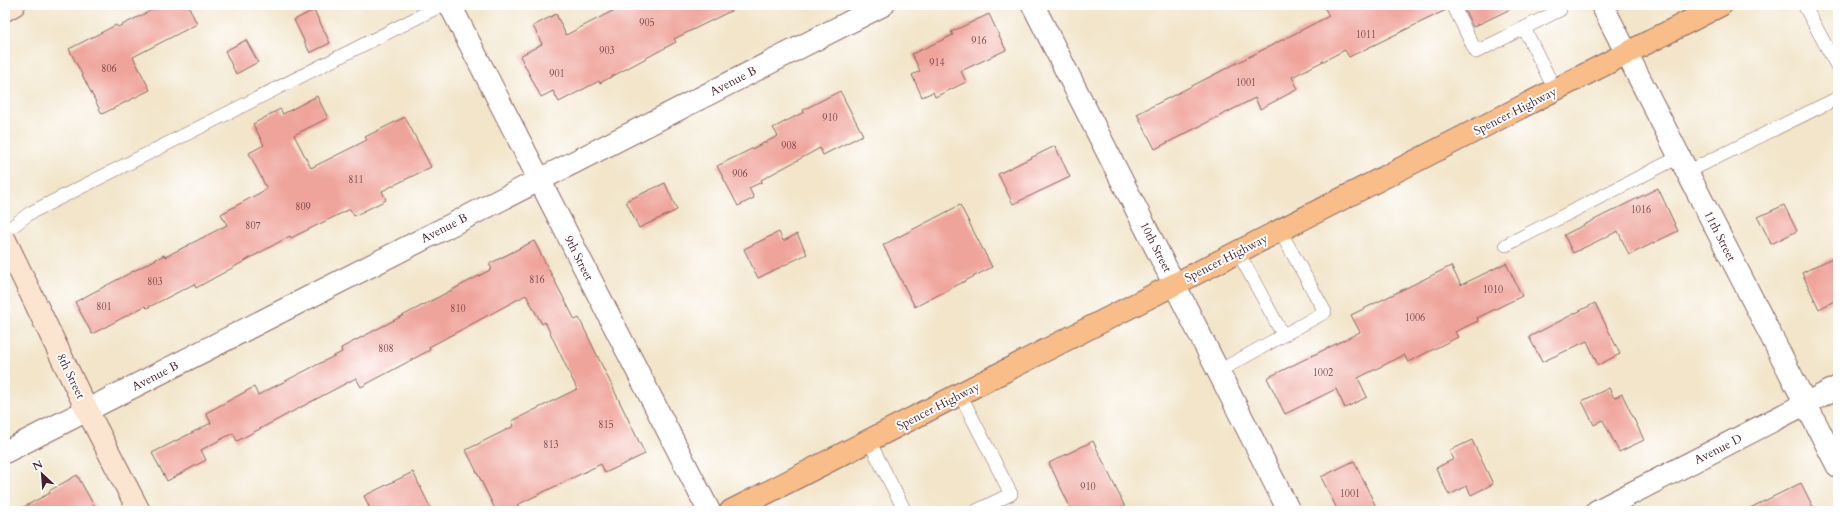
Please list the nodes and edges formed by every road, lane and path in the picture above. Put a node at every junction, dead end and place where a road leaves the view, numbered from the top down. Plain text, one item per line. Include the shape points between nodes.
1 (14, 5) edge
2 (442, 5) edge
3 (450, 5) edge
4 (883, 5) edge
5 (1033, 5) edge
6 (1453, 5) edge
7 (1557, 5) edge
8 (1602, 5) edge
9 (1721, 5) edge
10 (1804, 5) edge
11 (5, 10) edge
12 (1524, 28) junction
13 (1626, 53) junction
14 (1838, 68) edge
15 (1555, 90) junction
16 (1838, 98) edge
17 (1683, 164) junction
18 (539, 180) junction
19 (1280, 231) junction
20 (5, 232) edge
21 (5, 240) edge
22 (1506, 245) dead end
23 (1238, 252) junction
24 (1175, 284) junction
25 (1283, 335) junction
26 (1219, 371) junction
27 (1838, 387) edge
28 (960, 394) junction
29 (1806, 404) junction
30 (87, 410) junction
31 (869, 441) junction
32 (5, 452) edge
33 (1838, 467) edge
34 (139, 511) edge
35 (709, 511) edge
36 (732, 511) edge
37 (905, 511) edge
38 (976, 511) edge
39 (1289, 511) edge
40 (1597, 511) edge

1 - 11 street
2 - 20 lane via 30,214
3 - 18 street, 9th Street
4 - 18 street, Avenue B
5 - 24 street, 10th Street
6 - 12 lane via 1476,52
7 - 12 lane via 1560,10
8 - 13 street, 11th Street
9 - 13 main road, Spencer Highway
10 - 14 lane
12 - 15 lane
13 - 15 main road, Spencer Highway
13 - 17 street, 11th Street
15 - 19 main road, Spencer Highway
16 - 17 lane
17 - 22 lane
17 - 29 street, 11th Street
18 - 30 street, Avenue B
18 - 35 street, 9th Street
19 - 23 main road, Spencer Highway
19 - 25 lane via 1325,312
21 - 30 street, 8th Street
23 - 24 main road, Spencer Highway
23 - 25 lane
24 - 26 street, 10th Street
24 - 28 main road, Spencer Highway
25 - 26 lane
26 - 39 street, 10th Street
27 - 29 street, Avenue D
28 - 31 main road, Spencer Highway
28 - 38 lane via 1011,494
29 - 33 street, 11th Street
29 - 40 street, Avenue D
30 - 32 street, Avenue B
30 - 34 street, 8th Street
31 - 36 main road, Spencer Highway
31 - 37 lane

